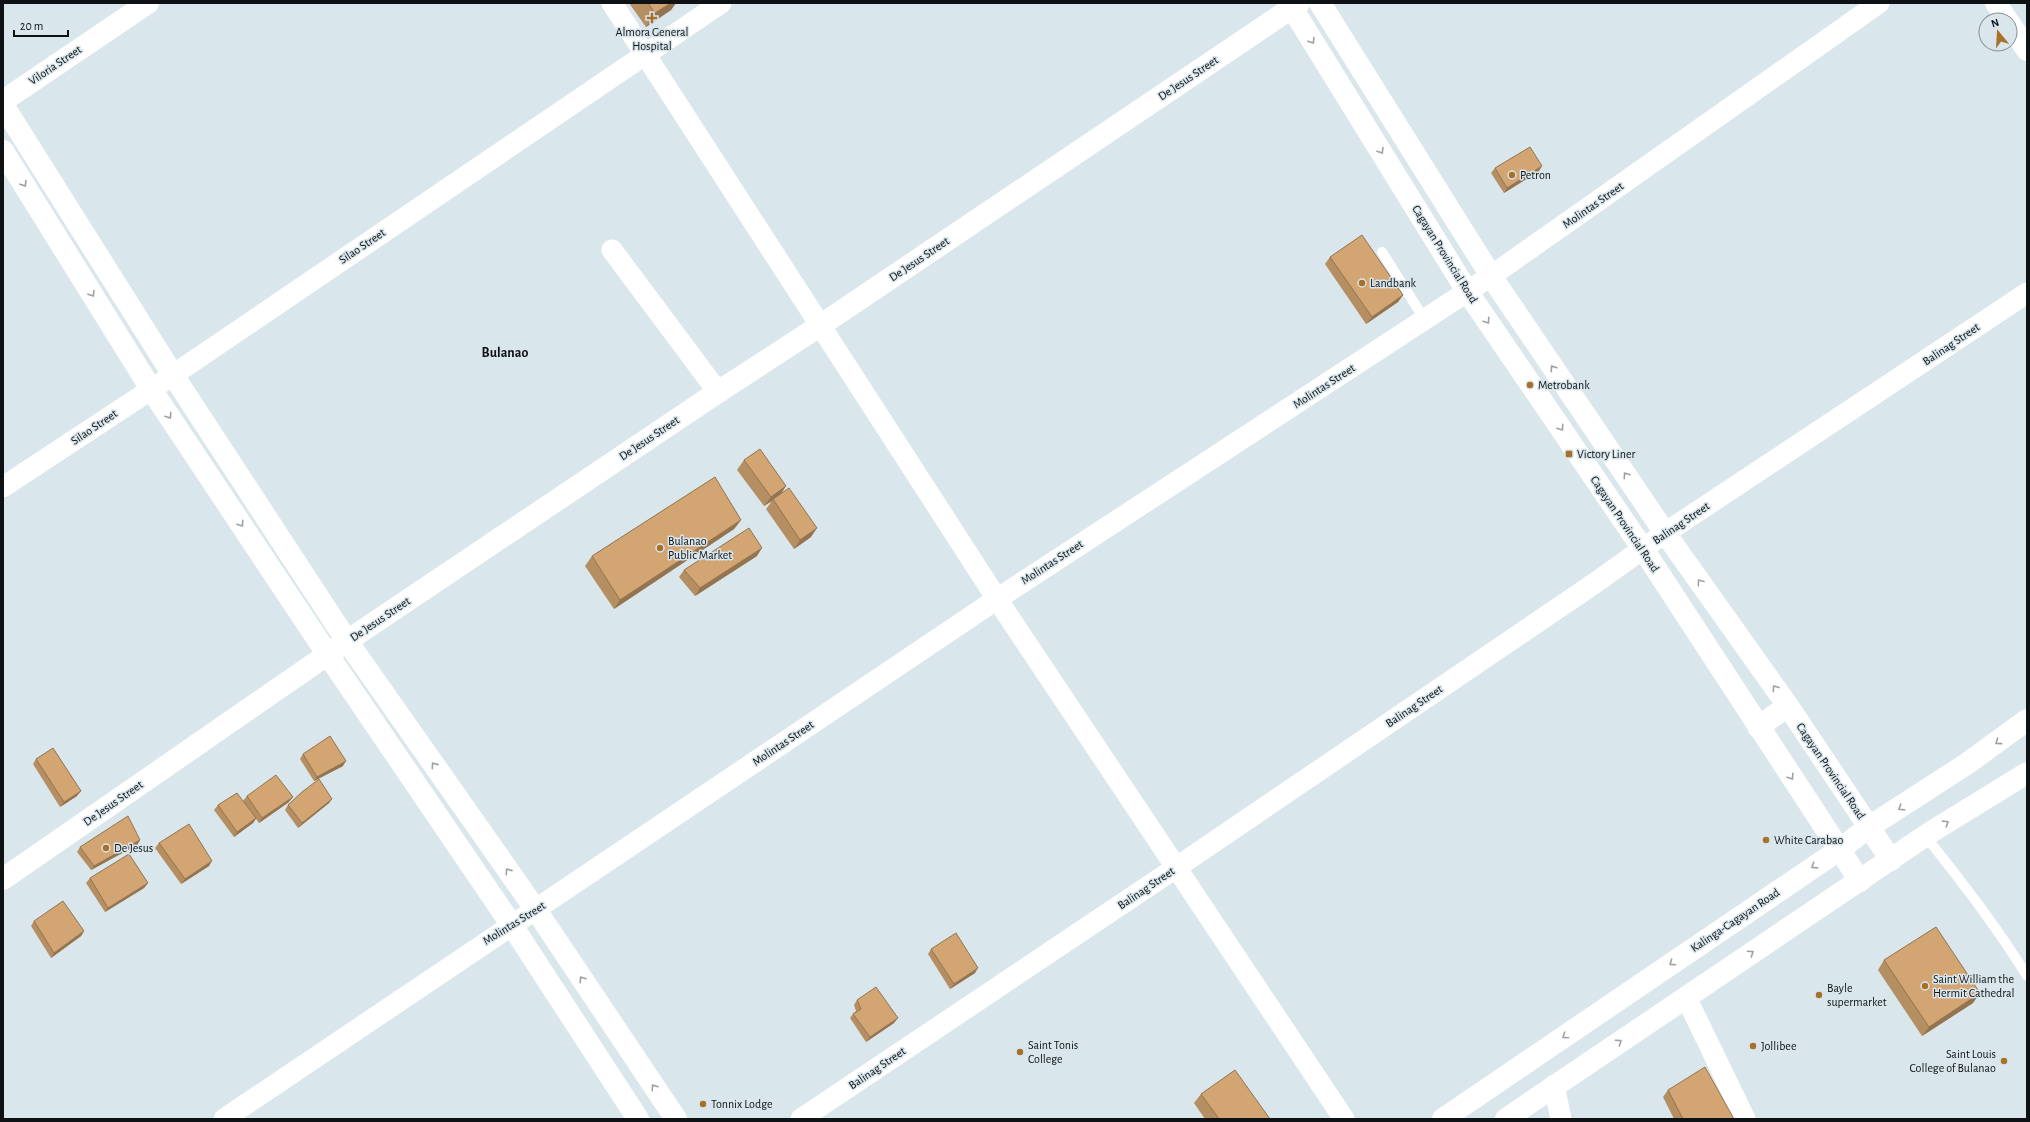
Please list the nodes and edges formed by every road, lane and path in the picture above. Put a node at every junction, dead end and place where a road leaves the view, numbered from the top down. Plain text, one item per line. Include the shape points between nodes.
1 (148, 3) edge
2 (612, 3) edge
3 (721, 3) edge
4 (1320, 3) edge
5 (1879, 3) edge
6 (1996, 3) edge
7 (1293, 5) edge
8 (2002, 12) edge
9 (2018, 36) edge
10 (2027, 50) edge
11 (646, 54) junction
12 (3, 101) edge
13 (3, 105) edge
14 (3, 151) edge
15 (612, 250) dead end
16 (1382, 252) dead end
17 (1491, 276) junction
18 (1467, 291) junction
19 (2027, 293) edge
20 (1425, 320) junction
21 (821, 325) junction
22 (173, 375) junction
23 (151, 389) junction
24 (718, 392) junction
25 (3, 487) edge
26 (1665, 533) junction
27 (1643, 549) junction
28 (996, 599) junction
29 (347, 641) junction
30 (328, 656) junction
31 (1788, 706) junction
32 (2027, 720) edge
33 (1758, 727) junction
34 (2027, 773) edge
35 (1869, 827) junction
36 (1926, 837) junction
37 (1839, 850) junction
38 (1891, 860) junction
39 (1177, 867) junction
40 (3, 879) edge
41 (1860, 881) junction
42 (536, 910) junction
43 (511, 924) junction
44 (2027, 976) edge
45 (1686, 997) junction
46 (1554, 1085) junction
47 (224, 1119) edge
48 (638, 1119) edge
49 (676, 1119) edge
50 (801, 1119) edge
51 (1344, 1119) edge
52 (1443, 1119) edge
53 (1506, 1119) edge
54 (1561, 1119) edge
55 (1745, 1119) edge

1 - 12 main road, Viloria Street
2 - 11 street
3 - 11 street, Silao Street
4 - 17 main road, Cagayan Provincial Road
5 - 17 street, Molintas Street
6 - 8 main road
7 -> 18 main road, Cagayan Provincial Road
7 - 21 main road, De Jesus Street
9 - 10 main road
11 - 21 street
11 - 22 street, Silao Street
13 - 22 main road
14 -> 23 main road
15 - 24 street
16 - 20 lane
17 - 18 street, Molintas Street
26 -> 17 main road, Cagayan Provincial Road
18 - 20 street, Molintas Street
18 -> 27 main road, Cagayan Provincial Road
19 - 26 street, Balinag Street
20 - 28 street, Molintas Street
21 - 24 main road, De Jesus Street
21 - 28 street
22 - 23 street, Silao Street
22 - 29 main road
23 - 25 street, Silao Street
23 -> 30 main road
24 - 29 main road, De Jesus Street
26 - 27 street, Balinag Street
31 -> 26 main road, Cagayan Provincial Road
27 - 33 main road, Cagayan Provincial Road
27 - 39 street, Balinag Street
28 - 39 street
28 - 42 street, Molintas Street
29 - 30 main road, De Jesus Street
42 -> 29 main road
30 - 40 main road, De Jesus Street
30 - 43 main road
31 - 33 main road
31 - 35 main road, Cagayan Provincial Road
32 -> 35 main road, Kalinga-Cagayan Road via 1968,763
33 -> 37 main road, Cagayan Provincial Road
36 -> 34 main road
35 - 37 main road, Kalinga-Cagayan Road
35 - 38 main road, Cagayan Provincial Road
36 - 38 main road
36 - 44 lane via 2010,948
37 - 41 main road, Cagayan Provincial Road
37 -> 52 main road, Kalinga-Cagayan Road
38 - 41 main road
39 - 50 street, Balinag Street
39 - 51 street
45 -> 41 main road
42 - 43 street, Molintas Street
49 -> 42 main road
43 - 47 street, Molintas Street
43 - 48 main road
46 -> 45 main road
45 - 55 street
46 - 53 main road
46 - 54 street

